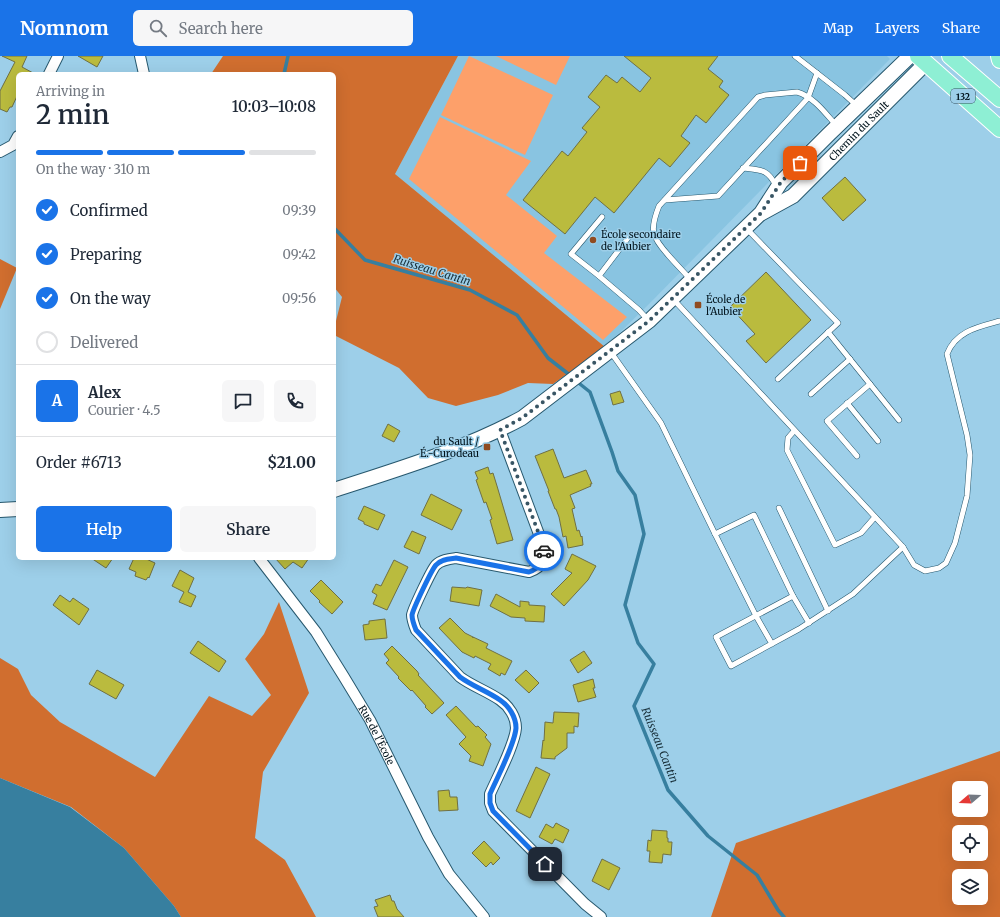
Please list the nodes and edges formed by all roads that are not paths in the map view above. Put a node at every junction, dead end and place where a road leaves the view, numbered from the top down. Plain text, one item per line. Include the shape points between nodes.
1 (58, 56) edge
2 (140, 56) edge
3 (795, 56) edge
4 (910, 56) edge
5 (950, 56) edge
6 (999, 56) edge
7 (926, 58) edge
8 (1000, 60) edge
9 (50, 72) edge
10 (144, 72) edge
11 (817, 73) junction
12 (808, 98) junction
13 (1000, 99) edge
14 (857, 106) junction
15 (837, 126) junction
16 (1000, 129) edge
17 (16, 140) edge
18 (0, 152) edge
19 (743, 168) junction
20 (777, 188) junction
21 (665, 200) junction
22 (783, 202) junction
23 (761, 213) junction
24 (602, 217) dead end
25 (746, 228) junction
26 (628, 238) dead end
27 (599, 276) junction
28 (691, 280) junction
29 (672, 299) junction
30 (649, 321) junction
31 (1000, 321) edge
32 (828, 332) junction
33 (610, 351) junction
34 (850, 360) junction
35 (778, 379) dead end
36 (870, 384) junction
37 (811, 394) dead end
38 (847, 403) junction
39 (899, 420) dead end
40 (500, 430) junction
41 (794, 431) junction
42 (878, 441) dead end
43 (857, 456) dead end
44 (336, 489) edge
45 (779, 508) dead end
46 (0, 510) edge
47 (16, 510) edge
48 (875, 517) junction
49 (715, 534) junction
50 (903, 547) junction
51 (262, 560) edge
52 (793, 596) junction
53 (828, 611) junction
54 (756, 616) junction
55 (809, 623) junction
56 (772, 644) junction
57 (484, 917) edge
58 (601, 917) edge

1 - 9 street
2 - 10 street
3 - 11 lane
4 - 14 street, Chemin du Sault
5 - 13 main road, 132
6 - 8 main road
7 - 16 main road, 132
7 - 22 street, Chemin du Sault via 793,196
11 - 12 lane
11 - 14 lane
12 - 15 lane
12 - 19 lane
12 - 21 lane via 797,92 758,97
14 - 15 street, Chemin du Sault
15 - 20 street, Chemin du Sault
17 - 18 street via 13,145
19 - 20 lane via 766,172
19 - 21 lane via 718,196
20 - 22 lane
20 - 23 street, Chemin du Sault
21 - 28 lane via 654,218 655,237 657,243
22 - 23 street, Chemin du Sault
23 - 25 street, Chemin du Sault
24 - 27 lane via 571,254
25 - 28 street, Chemin du Sault
25 - 32 lane via 838,323
26 - 27 lane
27 - 30 lane
28 - 29 street, Chemin du Sault
29 - 30 street, Chemin du Sault
29 - 41 lane
30 - 33 street, Chemin du Sault
31 - 50 lane via 961,334 951,344 947,354 970,455 967,496 955,543 946,564 925,571 914,565
32 - 34 lane
32 - 35 lane
33 - 40 street, Chemin du Sault via 522,418
33 - 49 lane via 661,423
34 - 36 lane
34 - 37 lane
36 - 38 lane
36 - 39 lane
38 - 42 lane
38 - 43 lane via 827,421
40 - 44 street, Chemin du Sault via 431,458
40 - 58 street via 543,545 543,562 537,569 529,572 456,558 446,559 436,564 430,572 412,615 413,623 416,630 460,677 508,707 514,717 516,728 490,794 493,811
41 - 48 lane
41 - 48 lane via 788,438 787,450 835,545 861,533
45 - 53 lane
46 - 47 street
48 - 50 lane
49 - 52 lane via 754,515
49 - 54 lane
50 - 53 lane via 853,594
51 - 57 street, Rue de l'École via 316,632 340,670 370,720 449,874
52 - 54 lane
52 - 55 lane
53 - 55 lane
54 - 56 lane
54 - 56 lane via 716,637 731,666
55 - 56 lane

